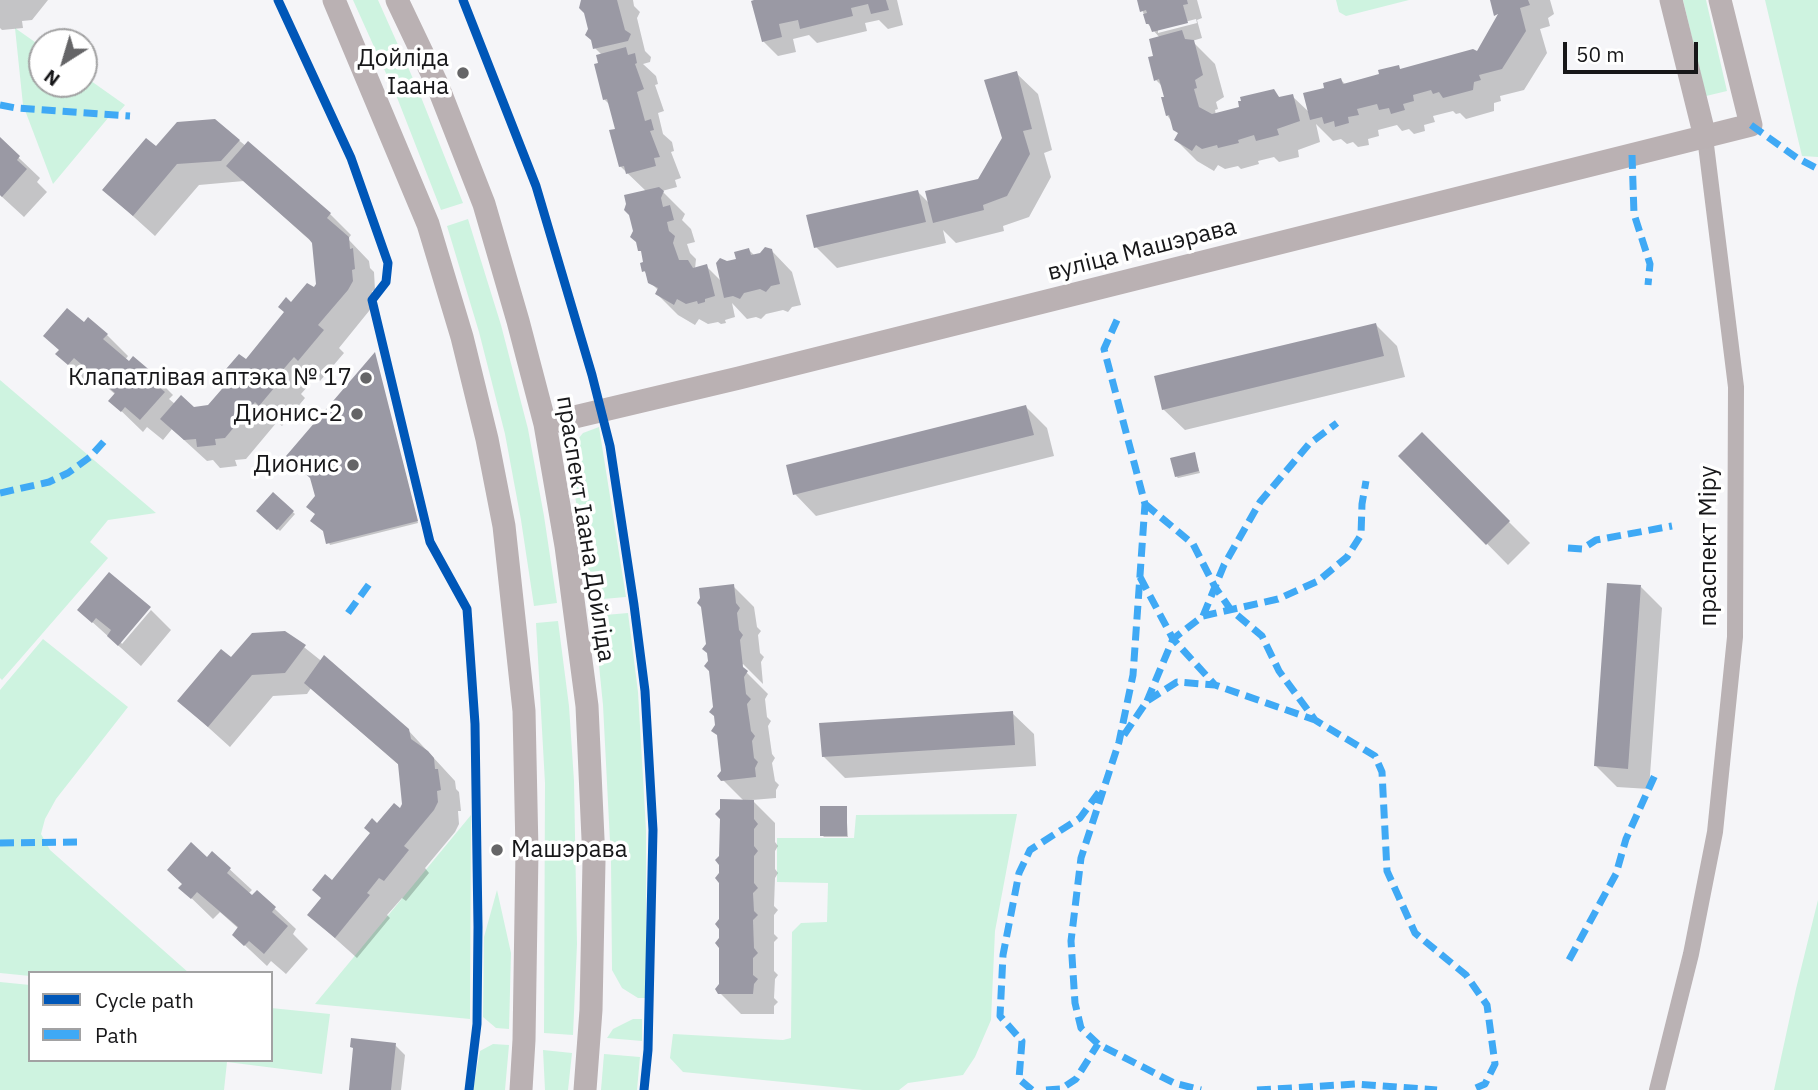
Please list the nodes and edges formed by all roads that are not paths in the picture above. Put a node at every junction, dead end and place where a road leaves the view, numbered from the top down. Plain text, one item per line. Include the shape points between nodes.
1 (334, 0) edge
2 (397, 0) edge
3 (1671, 0) edge
4 (1720, 0) edge
5 (1705, 137) junction
6 (545, 424) junction
7 (521, 1090) edge
8 (584, 1090) edge
9 (1657, 1090) edge

1 - 7 main road via 428,224 471,375 504,526 524,711 527,851
2 - 6 main road, праспект Іаана Дойліда via 437,84 484,204
3 - 5 main road, праспект Міру
4 - 5 main road, вуліца Машэрава via 1751,125
5 - 6 main road, вуліца Машэрава
5 - 9 street, праспект Міру via 1736,387 1735,637 1715,832
6 - 8 main road, праспект Іаана Дойліда via 575,610 591,769 591,1010

